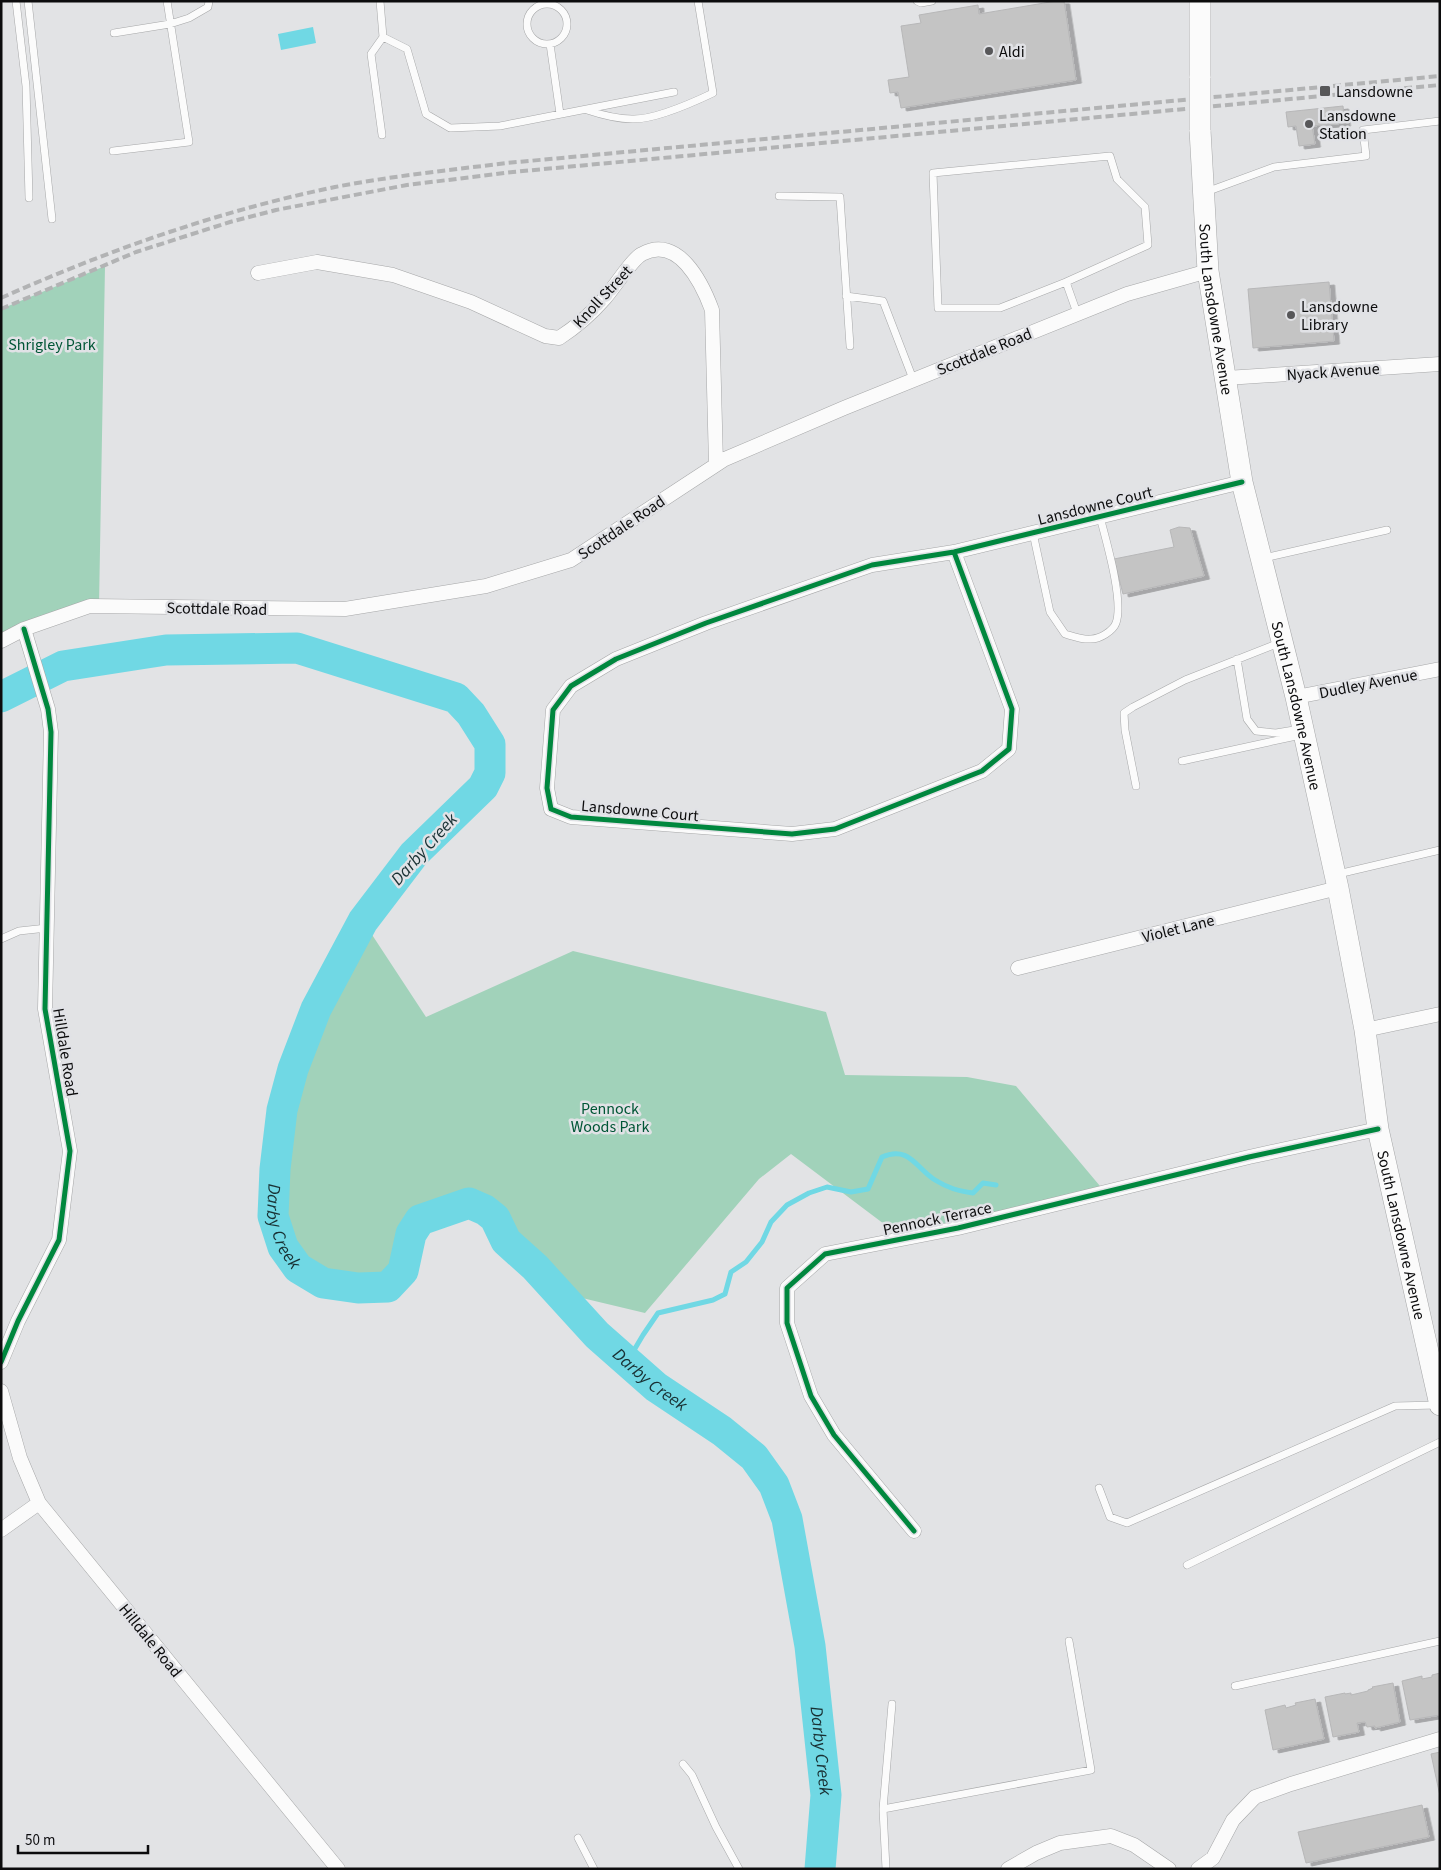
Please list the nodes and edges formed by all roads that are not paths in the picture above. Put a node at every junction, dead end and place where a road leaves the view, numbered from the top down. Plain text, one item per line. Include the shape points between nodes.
1 (16, 1) edge
2 (28, 1) edge
3 (167, 1) edge
4 (209, 1) edge
5 (380, 1) edge
6 (698, 1) edge
7 (917, 1) edge
8 (932, 1) edge
9 (1200, 1) edge
10 (542, 3) edge
11 (170, 24) junction
12 (114, 32) dead end
13 (383, 37) junction
14 (550, 44) junction
15 (674, 92) dead end
16 (586, 109) junction
17 (560, 114) junction
18 (1440, 121) edge
19 (382, 135) dead end
20 (113, 151) dead end
21 (1203, 193) junction
22 (779, 196) dead end
23 (29, 198) dead end
24 (52, 219) dead end
25 (1208, 271) junction
26 (258, 273) dead end
27 (1066, 282) junction
28 (846, 296) junction
29 (1078, 313) junction
30 (850, 346) dead end
31 (1440, 364) edge
32 (1226, 378) junction
33 (913, 379) junction
34 (716, 464) junction
35 (1242, 482) junction
36 (1100, 516) junction
37 (1386, 530) dead end
38 (1033, 533) junction
39 (954, 552) junction
40 (1261, 558) junction
41 (26, 636) junction
42 (1, 641) edge
43 (1282, 642) junction
44 (1237, 659) junction
45 (1440, 669) edge
46 (1296, 697) junction
47 (1303, 731) junction
48 (1182, 761) dead end
49 (1136, 786) dead end
50 (1440, 850) edge
51 (1337, 881) junction
52 (47, 928) junction
53 (1, 939) edge
54 (1018, 968) dead end
55 (1440, 1014) edge
56 (1365, 1030) junction
57 (1378, 1128) junction
58 (1, 1362) edge
59 (1, 1391) edge
60 (1440, 1405) edge
61 (1440, 1442) edge
62 (1099, 1488) dead end
63 (39, 1503) junction
64 (1, 1530) edge
65 (914, 1531) dead end
66 (1187, 1564) dead end
67 (1068, 1640) dead end
68 (1440, 1640) edge
69 (1235, 1686) dead end
70 (892, 1704) dead end
71 (1440, 1739) edge
72 (684, 1764) dead end
73 (883, 1809) junction
74 (578, 1838) dead end
75 (338, 1869) edge
76 (594, 1869) edge
77 (739, 1869) edge
78 (886, 1869) edge
79 (1008, 1869) edge
80 (1169, 1869) edge
81 (1198, 1869) edge

1 - 23 lane via 26,86
2 - 24 lane
3 - 11 lane
4 - 11 lane via 208,6 189,18
5 - 13 lane
6 - 16 lane via 713,93 669,111 635,120 610,117
7 - 8 lane
9 - 21 main road, South Lansdowne Avenue, bridge
10 - 14 lane via 528,16 528,30 536,41
10 - 14 lane via 558,7 566,18 566,31
11 - 12 lane
11 - 20 lane via 188,142
13 - 17 lane via 407,49 426,114 450,128 500,126
13 - 19 lane via 371,54
14 - 17 lane
15 - 16 lane
16 - 17 lane
18 - 21 lane via 1362,130 1366,156 1274,167
21 - 25 main road, South Lansdowne Avenue
22 - 28 lane via 840,197
25 - 29 street, Scottdale Road via 1127,294
25 - 32 main road, South Lansdowne Avenue
26 - 34 street, Knoll Street via 316,262 393,275 471,302 545,336 559,338 604,299 640,254 654,249 670,252 685,261 704,288 712,310
27 - 27 lane via 1148,245 1145,207 1117,179 1110,156 933,173 938,308 1000,308
27 - 29 lane
28 - 30 lane
28 - 33 lane via 883,301
29 - 33 street, Scottdale Road
31 - 32 street, Nyack Avenue
32 - 35 main road, South Lansdowne Avenue
33 - 34 street, Scottdale Road
34 - 41 street, Scottdale Road via 571,560 486,586 344,609 90,606
35 - 36 street, Lansdowne Court
35 - 40 main road, South Lansdowne Avenue
36 - 38 street, Lansdowne Court
36 - 38 lane via 1118,607 1116,624 1109,633 1091,639 1065,634 1050,612
37 - 40 lane
38 - 39 street, Lansdowne Court
39 - 39 street, Lansdowne Court via 872,564 616,659 571,686 553,710 547,788 551,809 571,817 792,834 835,829 982,771 1010,749 1012,709
40 - 43 main road, South Lansdowne Avenue
41 - 42 street, Scottdale Road
41 - 52 street, Hilldale Road via 48,709 51,732
43 - 44 lane
43 - 46 main road, South Lansdowne Avenue
44 - 47 lane via 1247,719 1256,731
44 - 49 lane via 1185,680 1124,713
45 - 46 street, Dudley Avenue
46 - 47 main road, South Lansdowne Avenue
47 - 48 lane
47 - 51 main road, South Lansdowne Avenue
50 - 51 lane
51 - 54 street, Violet Lane
51 - 56 main road, South Lansdowne Avenue
52 - 53 lane via 19,931
52 - 58 street, Hilldale Road via 45,1009 70,1151 59,1240
55 - 56 street
56 - 57 main road, South Lansdowne Avenue
57 - 60 main road, South Lansdowne Avenue
57 - 65 street, Pennock Terrace via 958,1228 825,1254 787,1288 787,1323 811,1396 834,1435
59 - 63 street, Hilldale Road via 20,1458
60 - 62 lane via 1396,1406 1127,1523 1110,1517
61 - 66 lane
63 - 64 street
63 - 75 street, Hilldale Road
67 - 73 lane via 1091,1770
68 - 69 lane
70 - 73 lane
71 - 81 street via 1255,1797 1233,1820 1213,1858
72 - 77 lane
73 - 78 lane
74 - 76 lane
79 - 80 street via 1060,1843 1111,1836 1134,1845

